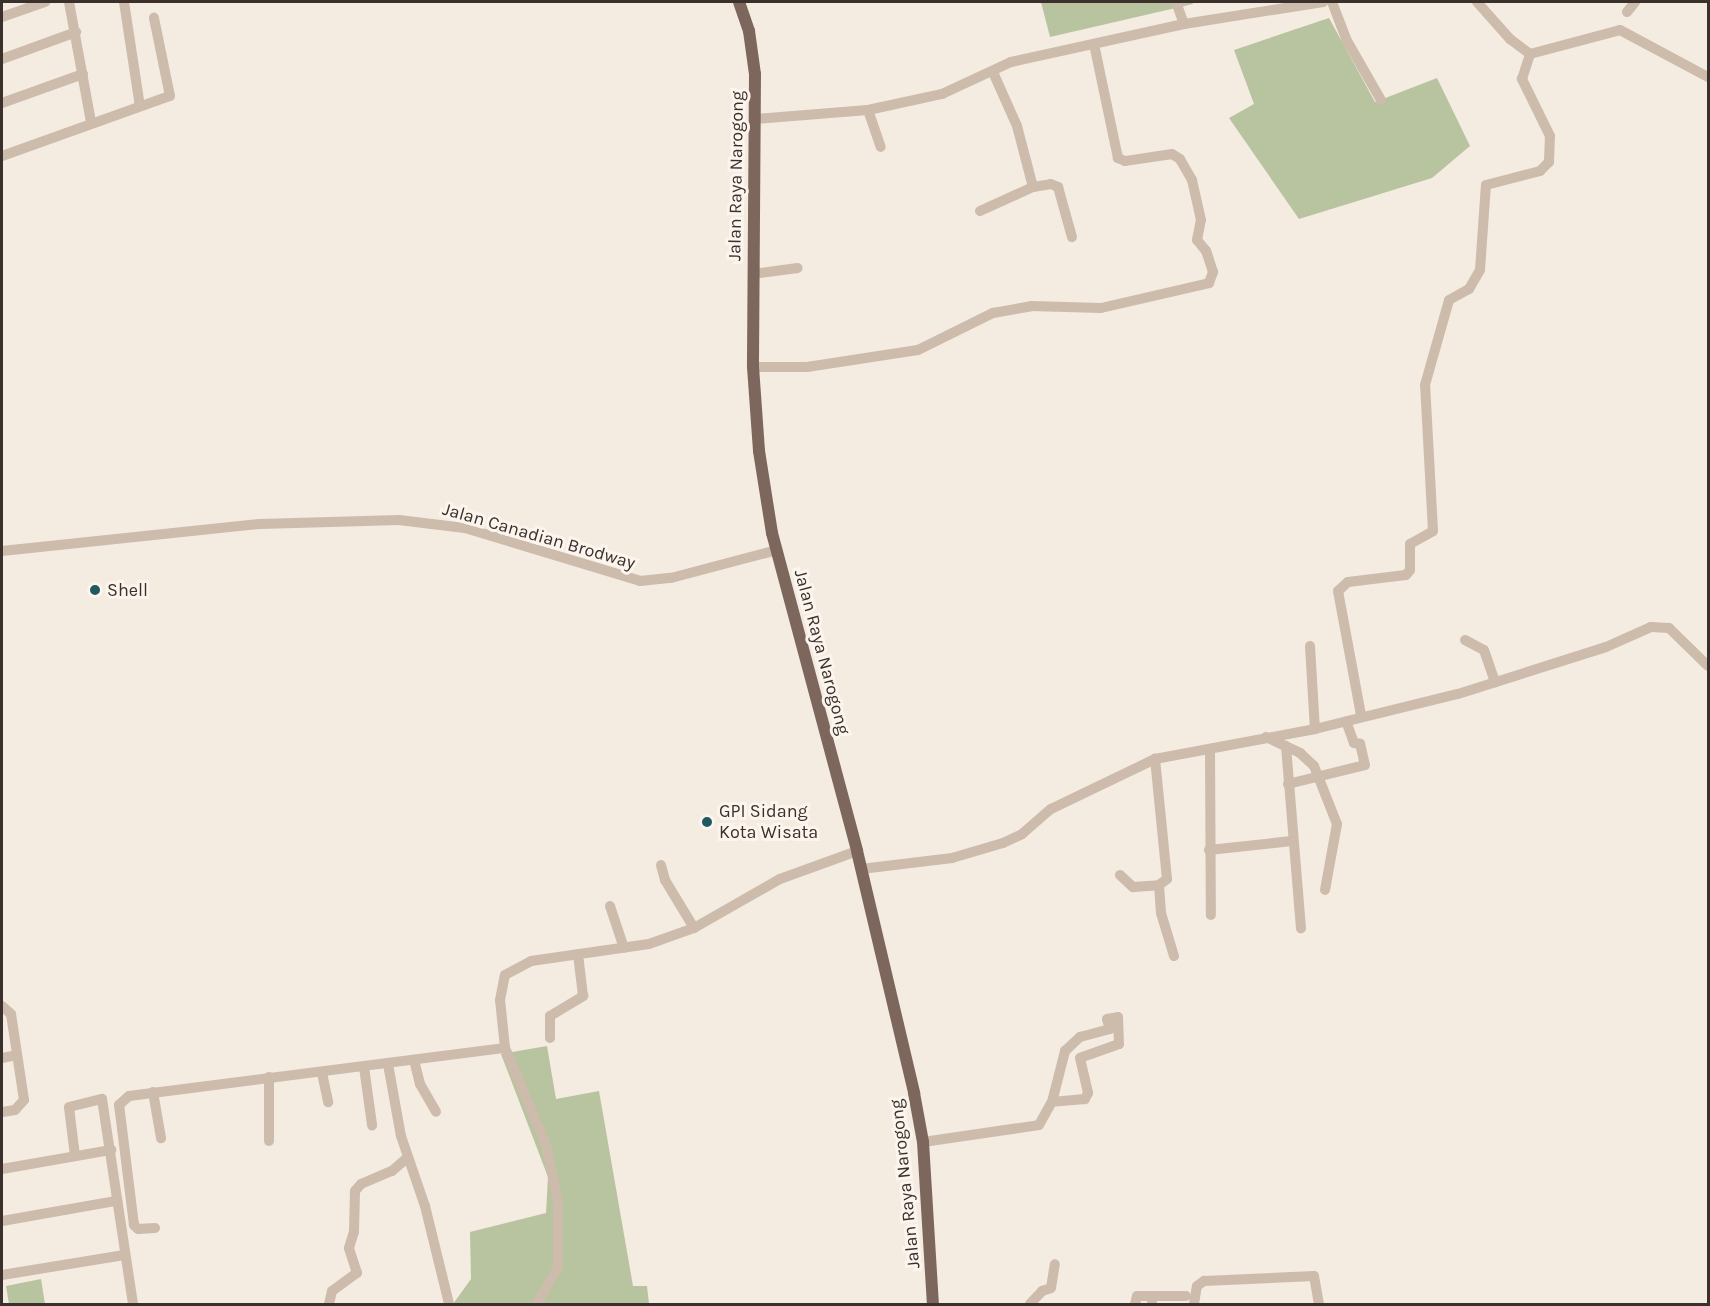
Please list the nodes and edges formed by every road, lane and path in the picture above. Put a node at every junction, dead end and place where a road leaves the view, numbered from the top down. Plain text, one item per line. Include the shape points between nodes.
1 (45, 2) edge
2 (69, 2) edge
3 (124, 2) edge
4 (739, 2) edge
5 (1176, 2) edge
6 (1323, 2) edge
7 (1332, 2) edge
8 (1477, 2) edge
9 (1635, 2) edge
10 (1627, 12) dead end
11 (2, 17) edge
12 (154, 18) dead end
13 (1184, 24) junction
14 (76, 32) junction
15 (1094, 44) junction
16 (1530, 54) junction
17 (2, 59) edge
18 (993, 72) junction
19 (83, 74) junction
20 (1708, 77) edge
21 (1381, 100) dead end
22 (2, 103) edge
23 (140, 106) junction
24 (868, 110) junction
25 (755, 119) junction
26 (91, 122) junction
27 (881, 147) dead end
28 (2, 156) edge
29 (1033, 187) junction
30 (980, 211) dead end
31 (1072, 237) dead end
32 (798, 268) dead end
33 (753, 274) junction
34 (753, 367) junction
35 (777, 550) junction
36 (2, 551) edge
37 (1465, 640) dead end
38 (1310, 646) dead end
39 (1708, 666) edge
40 (1495, 682) junction
41 (1361, 715) junction
42 (1346, 721) junction
43 (1315, 729) junction
44 (1266, 737) junction
45 (1286, 746) junction
46 (1210, 749) junction
47 (1155, 759) junction
48 (1319, 778) junction
49 (1288, 784) junction
50 (1292, 841) junction
51 (1209, 850) junction
52 (856, 851) junction
53 (661, 865) dead end
54 (861, 869) junction
55 (1120, 875) dead end
56 (1160, 885) junction
57 (1325, 890) dead end
58 (610, 906) dead end
59 (1211, 915) dead end
60 (693, 928) junction
61 (1301, 928) dead end
62 (624, 948) junction
63 (578, 954) junction
64 (1174, 956) dead end
65 (2, 1006) edge
66 (550, 1038) dead end
67 (505, 1048) junction
68 (17, 1055) junction
69 (2, 1058) edge
70 (414, 1060) junction
71 (388, 1064) junction
72 (364, 1067) junction
73 (322, 1073) junction
74 (268, 1077) junction
75 (153, 1092) junction
76 (328, 1102) dead end
77 (1052, 1102) junction
78 (2, 1112) edge
79 (436, 1112) dead end
80 (372, 1125) dead end
81 (161, 1138) dead end
82 (269, 1141) dead end
83 (923, 1142) junction
84 (111, 1150) junction
85 (75, 1156) junction
86 (407, 1158) junction
87 (2, 1169) edge
88 (116, 1201) junction
89 (2, 1221) edge
90 (155, 1228) dead end
91 (124, 1255) junction
92 (1055, 1264) dead end
93 (2, 1275) edge
94 (1186, 1296) dead end
95 (1152, 1300) edge
96 (133, 1305) edge
97 (329, 1305) edge
98 (449, 1305) edge
99 (537, 1305) edge
100 (933, 1305) edge
101 (1030, 1305) edge
102 (1136, 1305) edge
103 (1194, 1305) edge
104 (1319, 1305) edge

1 - 11 street
2 - 14 street
3 - 23 street
4 - 25 main road, Jalan Raya Narogong via 749,30 755,74
5 - 13 street
6 - 13 street
7 - 21 street via 1346,39
8 - 16 street via 1510,39
9 - 10 street
12 - 23 street via 170,96
13 - 15 street
14 - 17 street
14 - 19 street
15 - 18 street via 1011,62
15 - 34 street via 1118,158 1125,161 1172,154 1180,159 1192,180 1202,220 1197,240 1206,251 1213,272 1209,283 1101,308 1031,306 993,313 918,350 807,367
16 - 20 street via 1620,30
16 - 41 street via 1522,79 1550,136 1549,162 1540,171 1486,185 1480,270 1469,289 1449,300 1425,385 1433,531 1410,544 1410,570 1406,575 1348,582 1338,591
18 - 24 street via 942,94
18 - 29 street via 1017,126
19 - 22 street
19 - 26 street
23 - 26 street
24 - 25 street
24 - 27 street
25 - 33 main road, Jalan Raya Narogong
26 - 28 street
29 - 30 street
29 - 31 street via 1058,187
32 - 33 street
33 - 34 main road, Jalan Raya Narogong
34 - 35 main road, Jalan Raya Narogong via 759,451
35 - 36 street, Jalan Canadian Brodway via 671,578 640,581 465,528 399,520 260,524
35 - 52 main road, Jalan Raya Narogong
37 - 40 street via 1484,650
38 - 43 street
39 - 40 street via 1675,632 1658,626
40 - 41 street
41 - 42 street
42 - 43 street
42 - 48 street via 1354,743 1360,744 1365,765
43 - 44 street
44 - 45 street
44 - 46 street
45 - 48 street via 1300,753
45 - 49 street
46 - 47 street
46 - 51 street
47 - 54 street via 1051,809 1022,834 1003,843 952,858
47 - 56 street via 1168,876
48 - 49 street
48 - 57 street via 1339,830
49 - 50 street
50 - 51 street
50 - 61 street
51 - 59 street
52 - 54 main road, Jalan Raya Narogong
52 - 60 street via 780,879
53 - 60 street via 665,880
54 - 83 main road, Jalan Raya Narogong
55 - 56 street via 1133,887
56 - 64 street via 1161,913
58 - 62 street
60 - 62 street
62 - 63 street
63 - 66 street via 583,996 550,1016
63 - 67 street via 531,962 505,975 500,1000
65 - 68 street via 11,1014
67 - 70 street
67 - 99 street via 546,1145 558,1201 558,1267
68 - 69 street
68 - 78 street via 23,1104
70 - 71 street
70 - 79 street via 420,1084
71 - 72 street
71 - 86 street
72 - 73 street
72 - 80 street
73 - 74 street
73 - 76 street
74 - 75 street
74 - 82 street
75 - 81 street
75 - 90 street via 134,1094 119,1105 134,1225 138,1229
77 - 77 street via 1065,1051 1080,1037 1110,1029 1107,1019 1118,1017 1119,1044 1080,1058 1088,1093 1085,1099
77 - 83 street via 1039,1125
83 - 100 main road, Jalan Raya Narogong
84 - 85 street
84 - 85 street via 104,1103 98,1098 69,1107
84 - 88 street
85 - 87 street
86 - 97 street via 392,1171 357,1188 349,1248 357,1273 332,1291
86 - 98 street via 425,1206
88 - 89 street
88 - 91 street
91 - 93 street
91 - 96 street
92 - 101 street via 1051,1288 1042,1291
94 - 95 street
95 - 102 street via 1137,1296
103 - 104 street via 1197,1286 1204,1281 1314,1276

